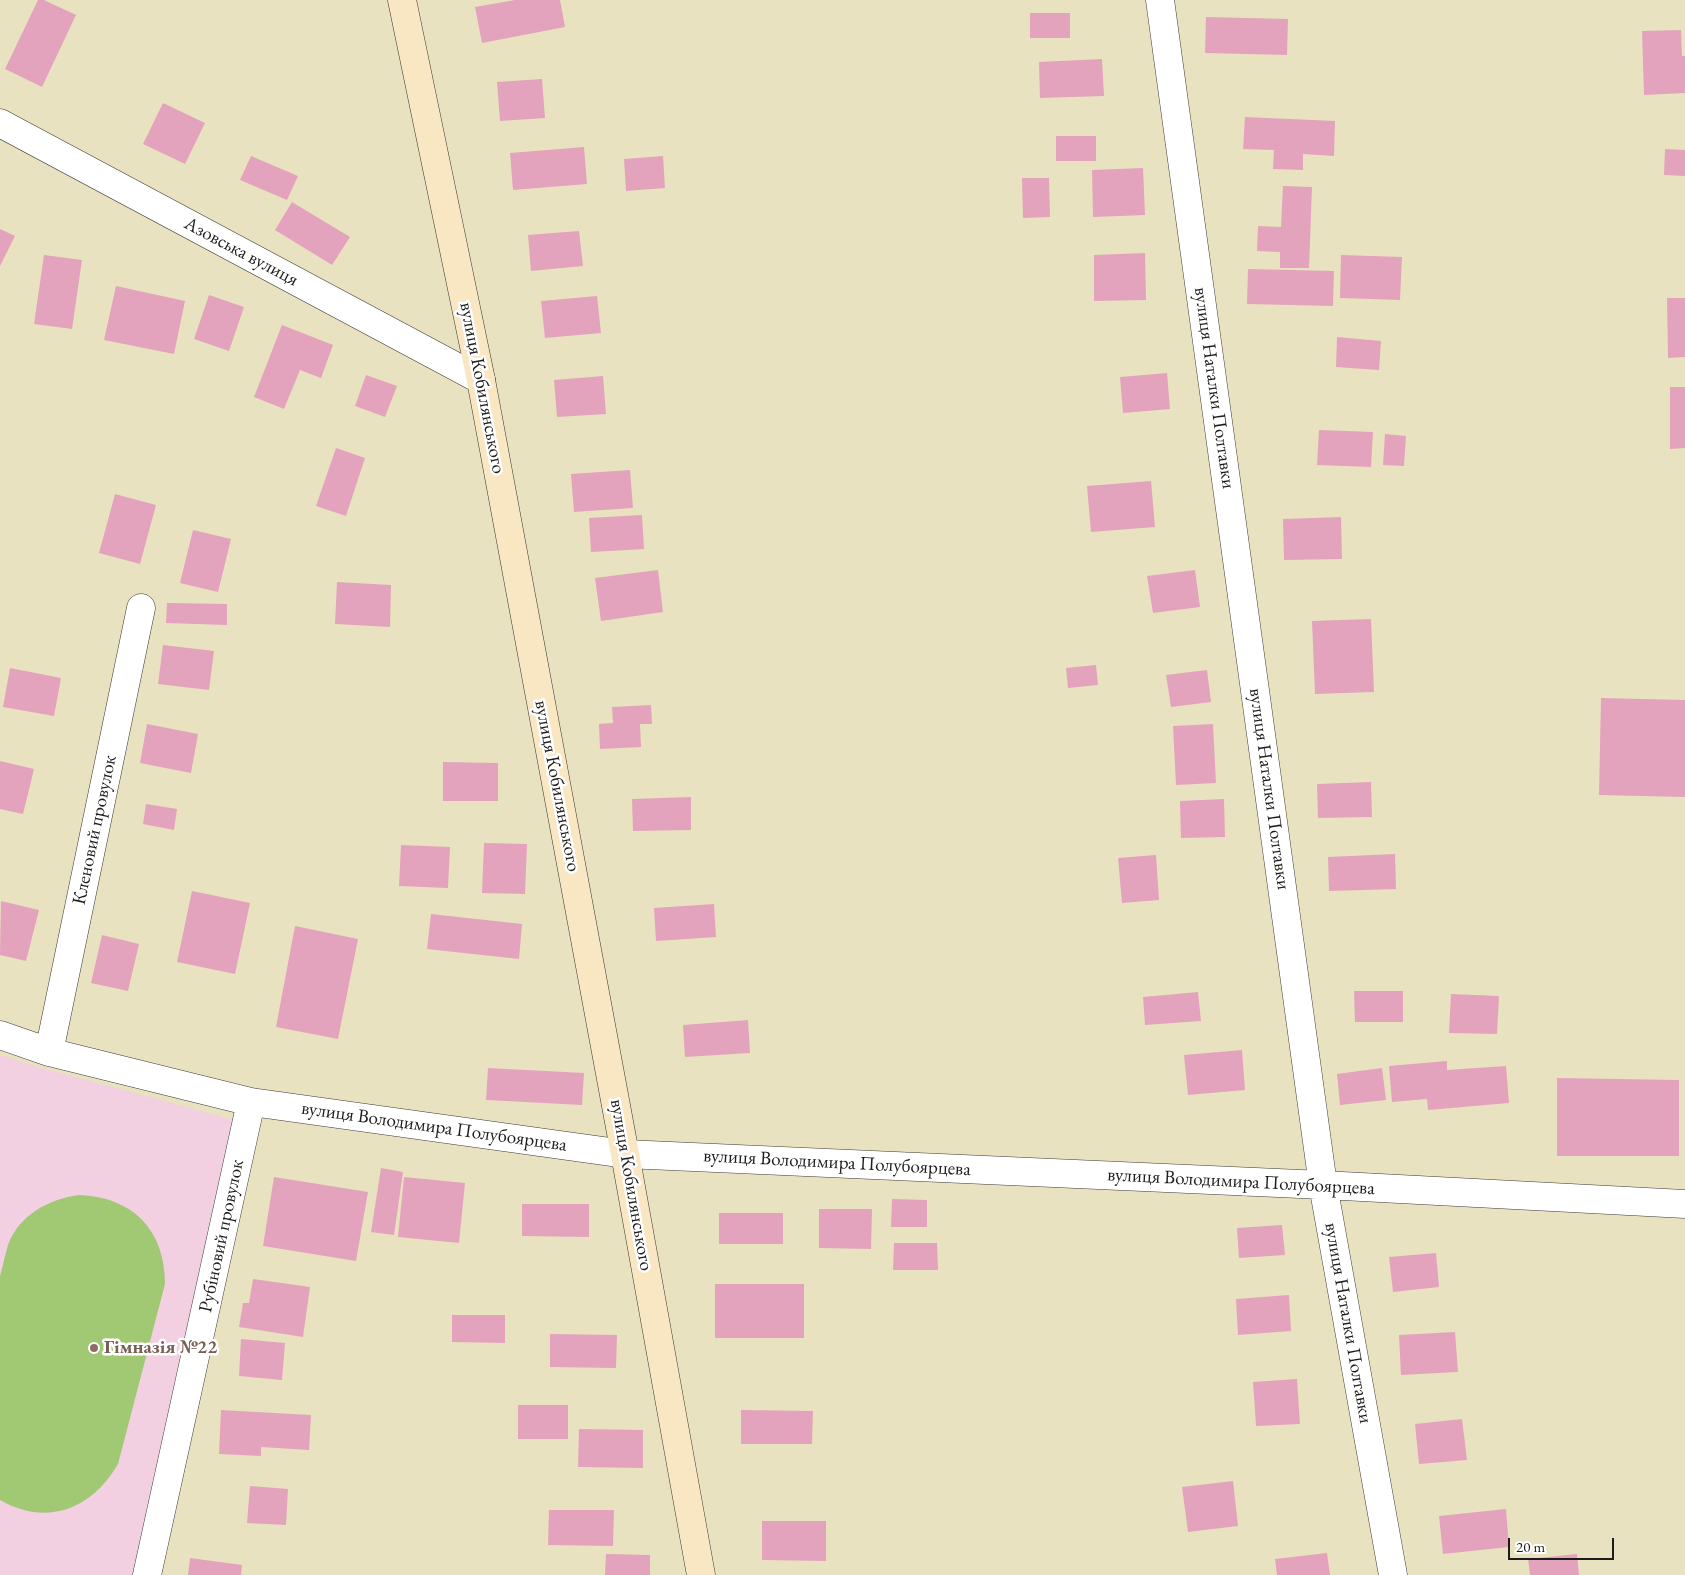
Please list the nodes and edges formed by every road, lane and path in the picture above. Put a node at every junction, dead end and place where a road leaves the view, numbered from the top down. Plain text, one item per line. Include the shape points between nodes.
1 (402, 0) edge
2 (1160, 0) edge
3 (0, 123) edge
4 (481, 380) junction
5 (141, 608) dead end
6 (0, 1035) edge
7 (49, 1052) junction
8 (251, 1102) junction
9 (625, 1154) junction
10 (1323, 1185) junction
11 (1685, 1204) edge
12 (147, 1575) edge
13 (701, 1575) edge
14 (1394, 1575) edge

1 - 4 main road, вулиця Кобилянського
2 - 10 street, вулиця Наталки Полтавки
3 - 4 street, Азовська вулиця
4 - 9 main road, вулиця Кобилянського
5 - 7 street, Кленовий провулок
6 - 7 street, вулиця Володимира Полубоярцева
7 - 8 street, вулиця Володимира Полубоярцева
8 - 9 street, вулиця Володимира Полубоярцева
8 - 12 street, Рубіновий провулок
9 - 10 street, вулиця Володимира Полубоярцева
9 - 13 main road, вулиця Кобилянського
10 - 11 street, вулиця Володимира Полубоярцева
10 - 14 street, вулиця Наталки Полтавки

